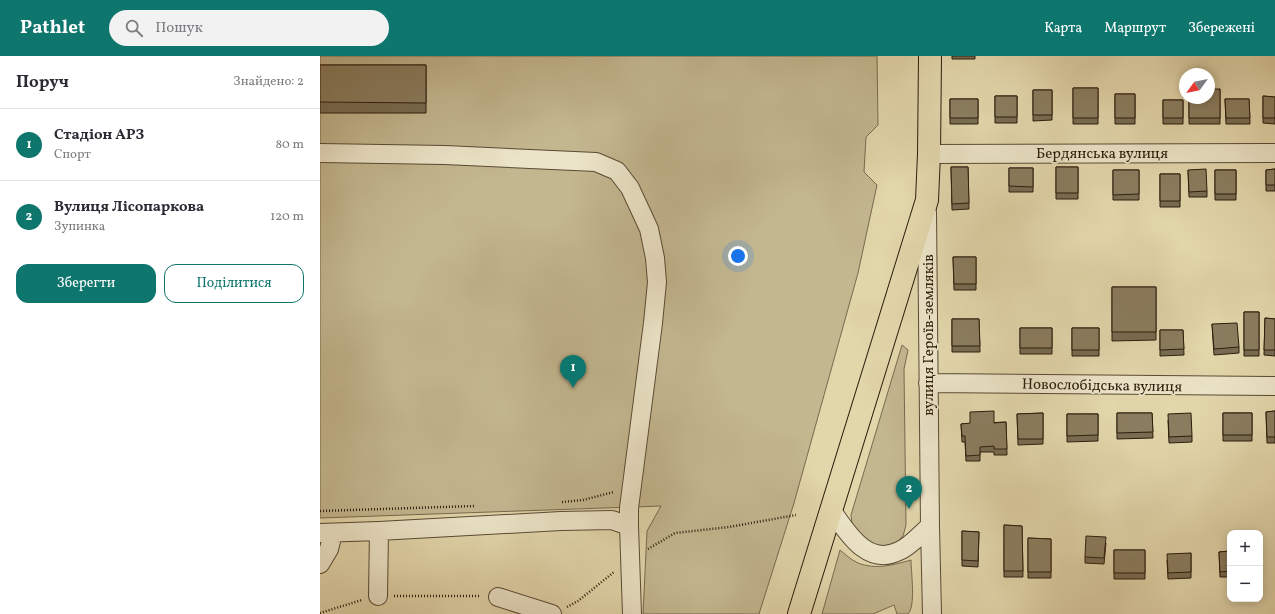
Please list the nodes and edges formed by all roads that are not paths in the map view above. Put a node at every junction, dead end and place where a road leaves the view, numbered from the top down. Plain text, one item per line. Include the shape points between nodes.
1 (930, 56) edge
2 (1275, 152) edge
3 (320, 153) edge
4 (929, 154) junction
5 (927, 200) junction
6 (928, 383) junction
7 (1275, 386) edge
8 (832, 511) junction
9 (629, 526) junction
10 (930, 526) junction
11 (379, 531) junction
12 (327, 533) edge
13 (320, 564) edge
14 (378, 596) road end
15 (498, 597) road end
16 (559, 611) edge
17 (632, 614) edge
18 (799, 614) edge
19 (932, 614) edge

1 - 4 main road, вулиця Героїв-земляків
2 - 4 street, Бердянська вулиця
3 - 9 street via 445,155 596,162 617,171 630,188 649,228 657,282
4 - 5 main road, вулиця Героїв-земляків
5 - 6 street, вулиця Героїв-земляків
5 - 8 main road
6 - 7 street, Новослобідська вулиця
6 - 10 street, вулиця Героїв-земляків
8 - 10 street via 857,544 877,555 899,551
8 - 18 main road
9 - 11 street via 612,520 561,521
9 - 17 street
10 - 19 street, вулиця Героїв-земляків
11 - 12 street
11 - 14 street
12 - 13 street via 329,549
15 - 16 street

